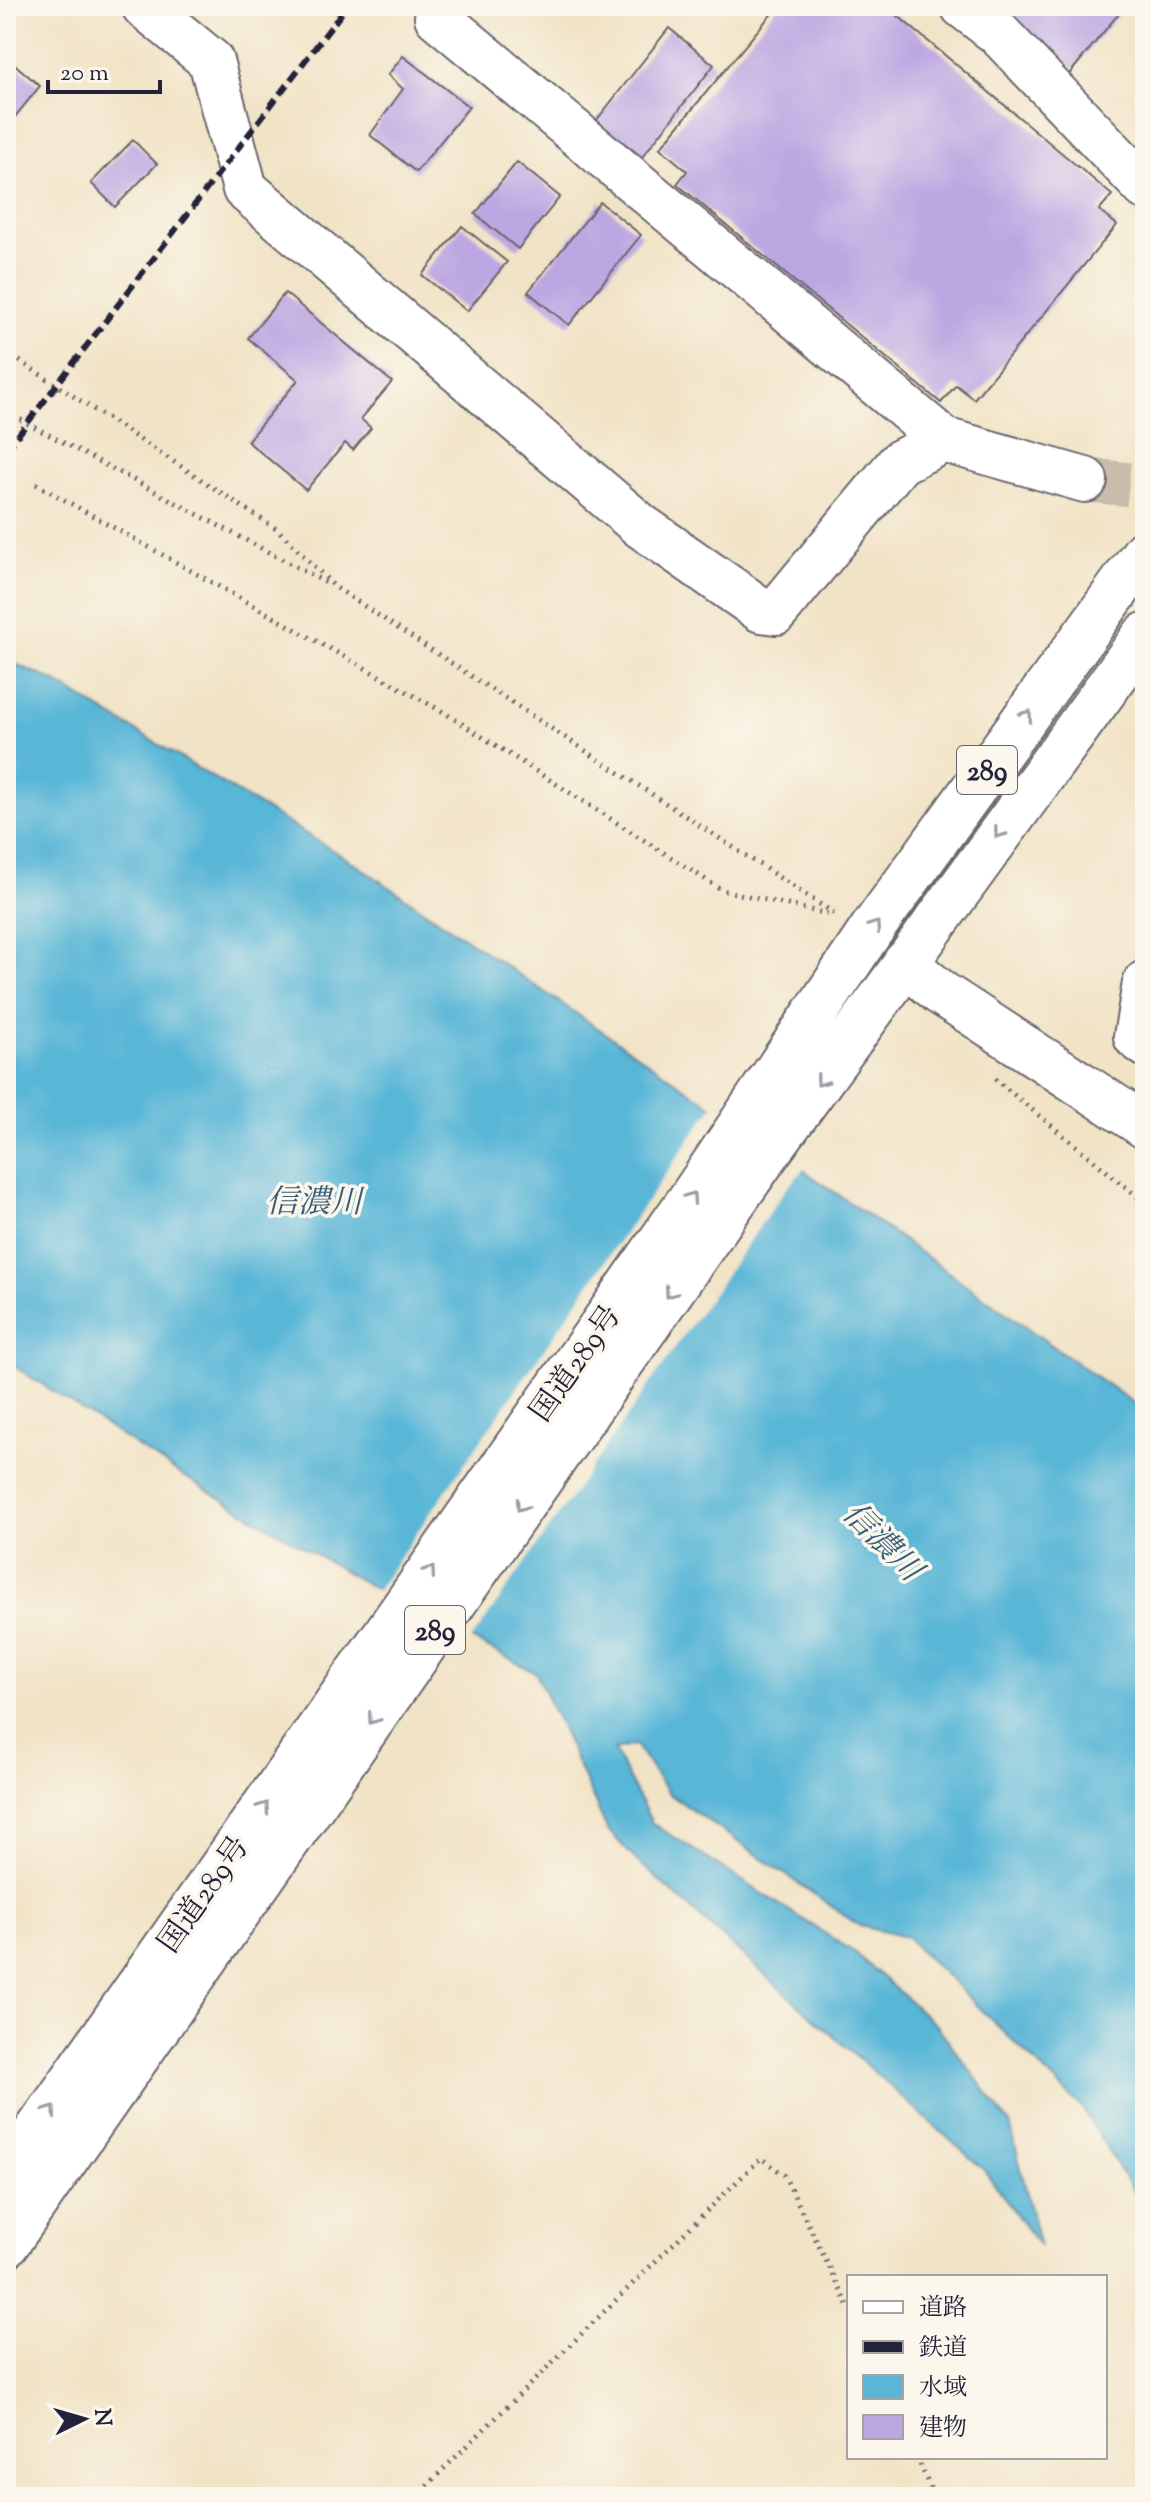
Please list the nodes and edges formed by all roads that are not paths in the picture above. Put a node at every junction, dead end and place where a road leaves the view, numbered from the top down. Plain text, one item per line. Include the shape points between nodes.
1 (144, 6) edge
2 (963, 6) edge
3 (437, 17) dead end
4 (1145, 187) edge
5 (944, 440) junction
6 (1085, 480) tunnel mouth
7 (1145, 552) edge
8 (1145, 635) edge
9 (905, 963) junction
10 (1144, 988) edge
11 (1145, 1044) edge
12 (1145, 1126) edge
13 (6, 2175) edge
14 (6, 2245) edge

1 - 5 main road via 211,61 245,189 641,526 761,610 776,612 900,462
2 - 4 main road via 998,33
3 - 5 main road
5 - 6 main road
13 -> 7 main road, 国道289号 / 289 via 691,1198 831,990 854,922
8 -> 9 main road, 国道289号 / 289
9 - 12 main road via 941,993
9 -> 14 main road, 国道289号 / 289
10 - 11 main road via 1136,1037

